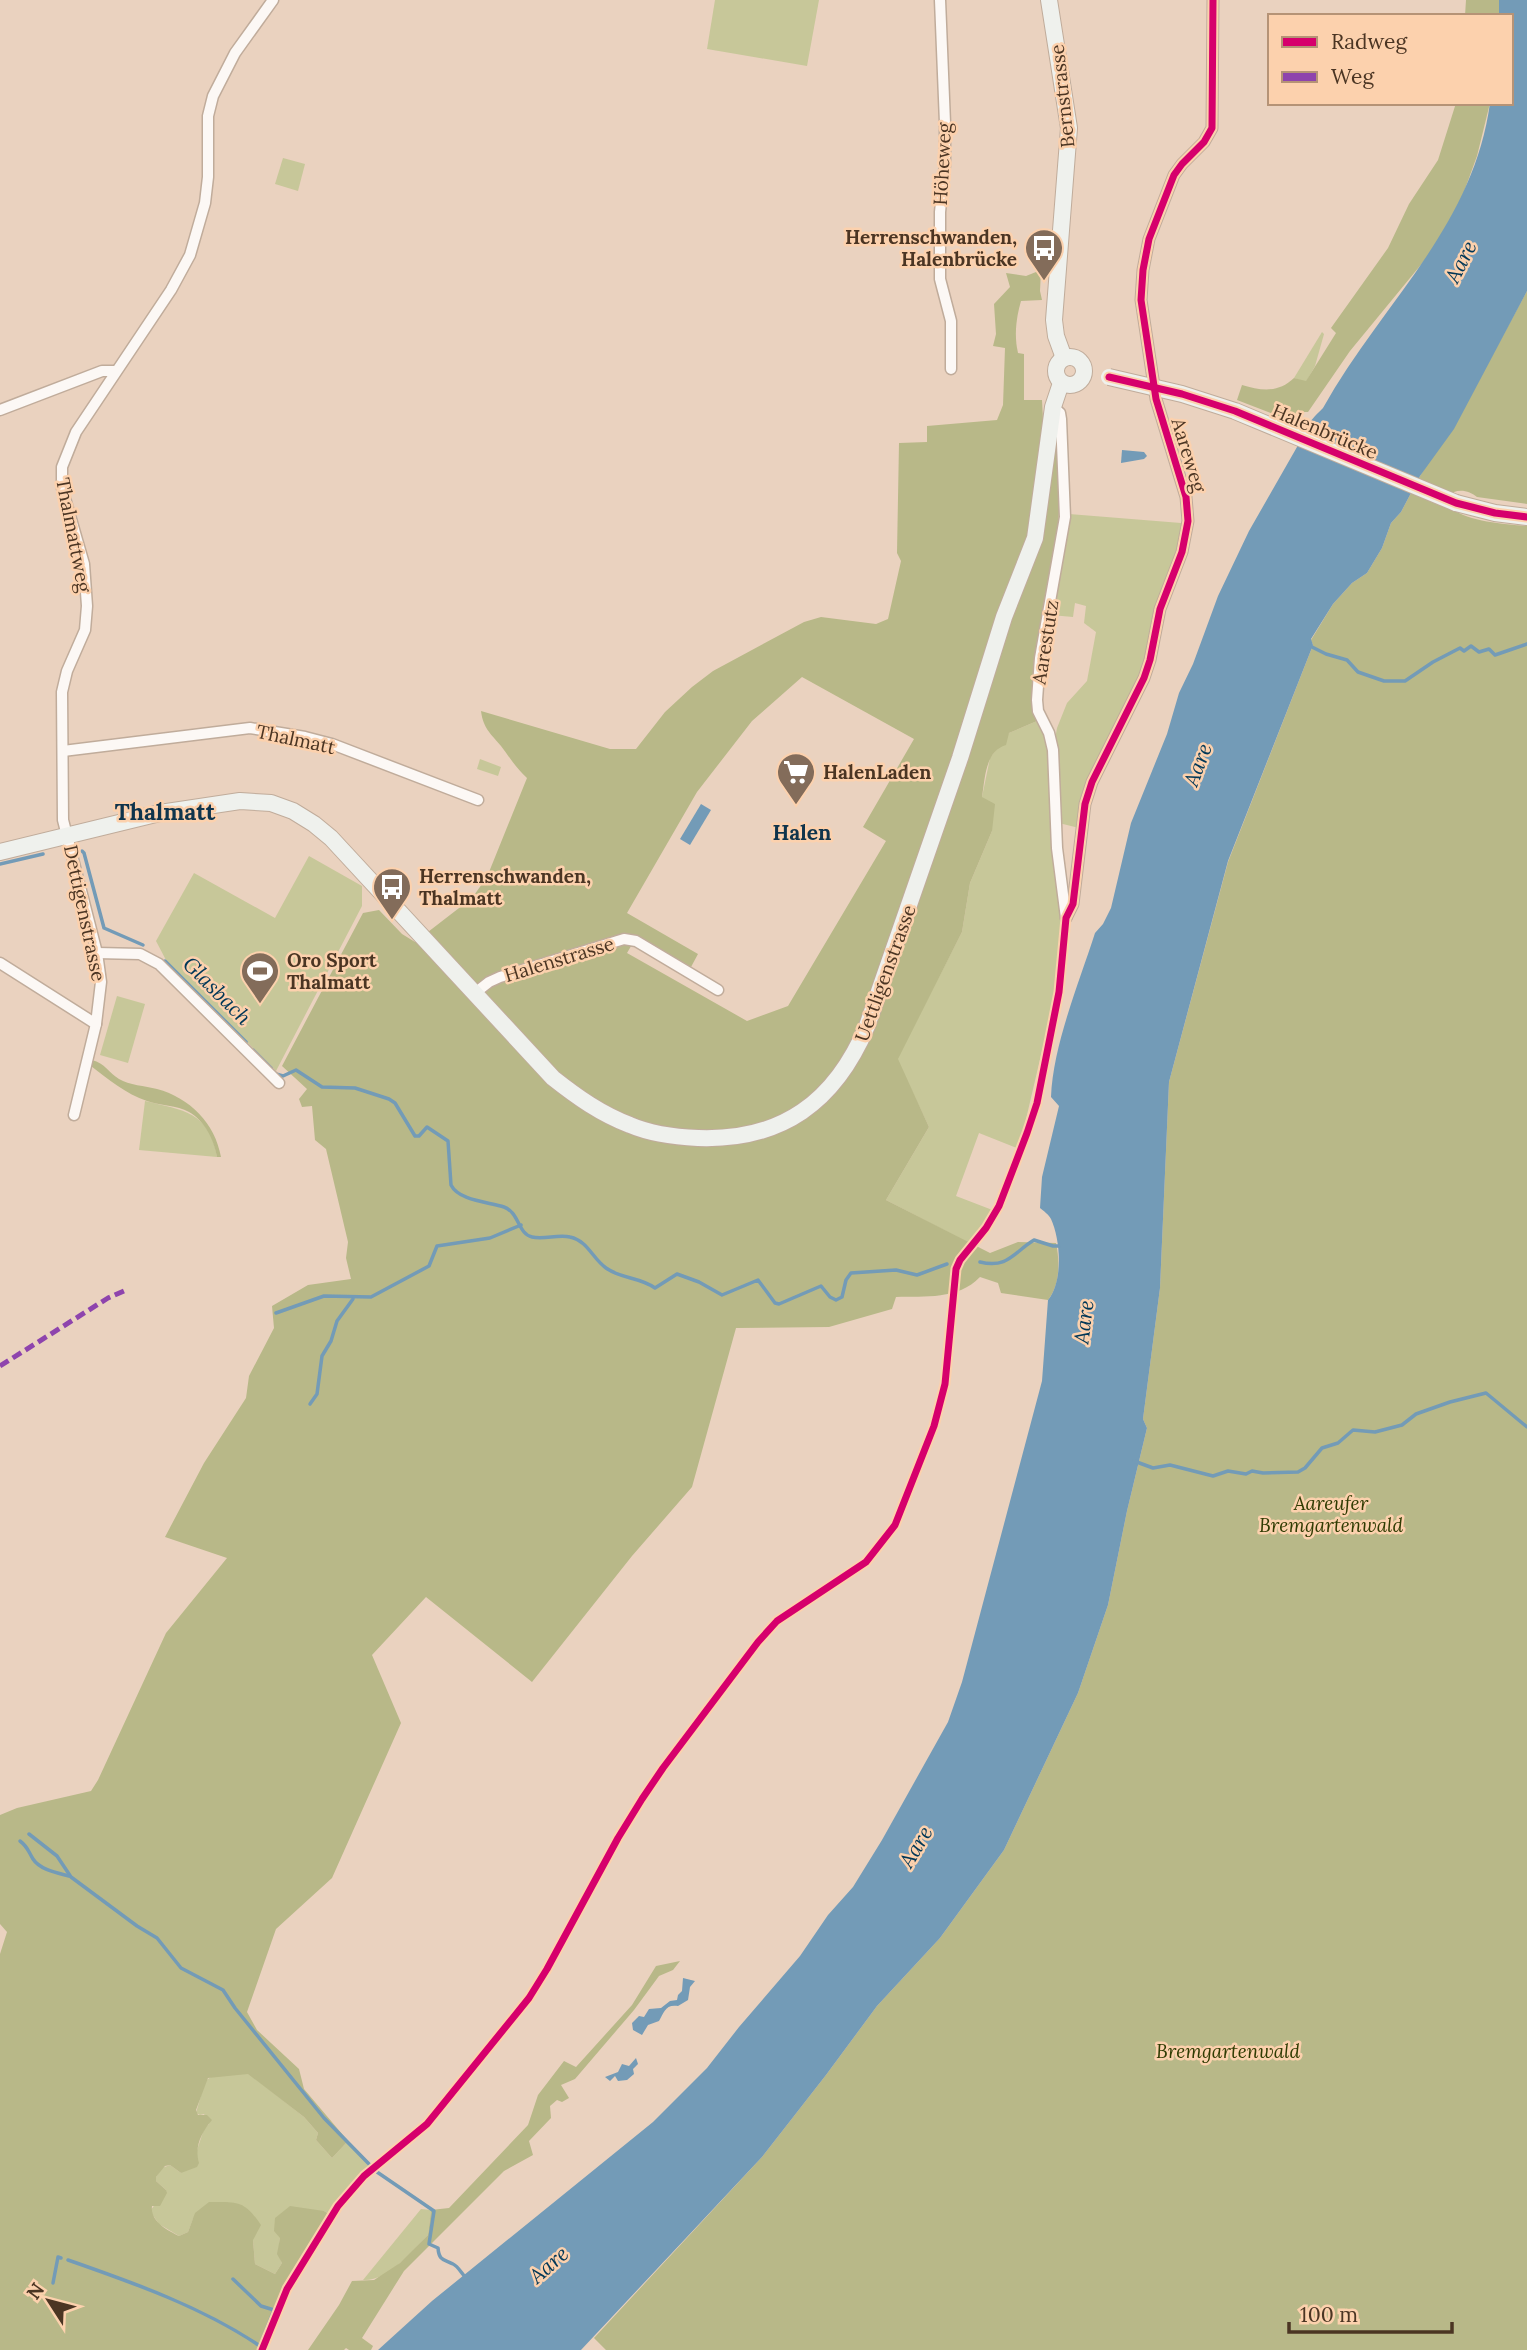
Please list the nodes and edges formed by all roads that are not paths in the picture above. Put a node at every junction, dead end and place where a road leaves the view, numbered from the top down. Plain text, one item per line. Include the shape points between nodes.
1 (273, 0) edge
2 (940, 0) edge
3 (1049, 0) edge
4 (1213, 0) edge
5 (1064, 358) junction
6 (951, 369) dead end
7 (115, 371) junction
8 (1084, 373) junction
9 (1061, 383) junction
10 (1053, 408) junction
11 (0, 410) edge
12 (1527, 517) edge
13 (64, 751) junction
14 (478, 800) dead end
15 (68, 834) junction
16 (0, 852) edge
17 (1066, 918) joint
18 (97, 953) junction
19 (0, 963) edge
20 (718, 990) dead end
21 (475, 993) junction
22 (96, 1024) junction
23 (279, 1083) dead end
24 (74, 1115) dead end

1 - 7 street, Thalmattweg via 235,53 213,96 205,203 190,255
2 - 6 street, Höheweg via 945,123 940,279 951,321
3 - 5 main road, Bernstrasse via 1069,128 1054,320
4 - 17 street, Aareweg via 1212,128 1174,176 1149,239 1141,300 1156,399 1188,506 1185,541 1160,609 1144,678 1085,804 1073,904
5 - 8 main road via 1077,359
5 - 9 main road via 1055,370
7 - 11 street via 102,371
7 - 13 street, Thalmattweg via 70,441 62,467 62,488 84,564 88,606 85,630 64,681
8 - 9 main road via 1076,384
8 - 12 main road, Halenbrücke, bridge via 1182,394 1456,503
9 - 10 main road, Uettligenstrasse
10 - 17 street, Aarestutz via 1061,419 1065,517 1037,700 1053,750 1057,848
10 - 21 main road, Uettligenstrasse via 1032,547 1004,617 867,1026 856,1052 830,1088 792,1117 747,1135 715,1138 631,1126 602,1113 553,1078
13 - 14 street, Thalmatt via 250,728 332,744
13 - 15 street, Thalmattweg
15 - 16 main road, Uettligenstrasse
15 - 18 street, Dettigenstrasse
15 - 21 main road, Uettligenstrasse via 221,802 249,800 281,806 331,838
18 - 22 street, Dettigenstrasse via 101,982
18 - 23 street via 140,954 159,964
19 - 22 street
20 - 21 street, Halenstrasse via 636,941 624,939 500,977
22 - 24 street, Dettigenstrasse

